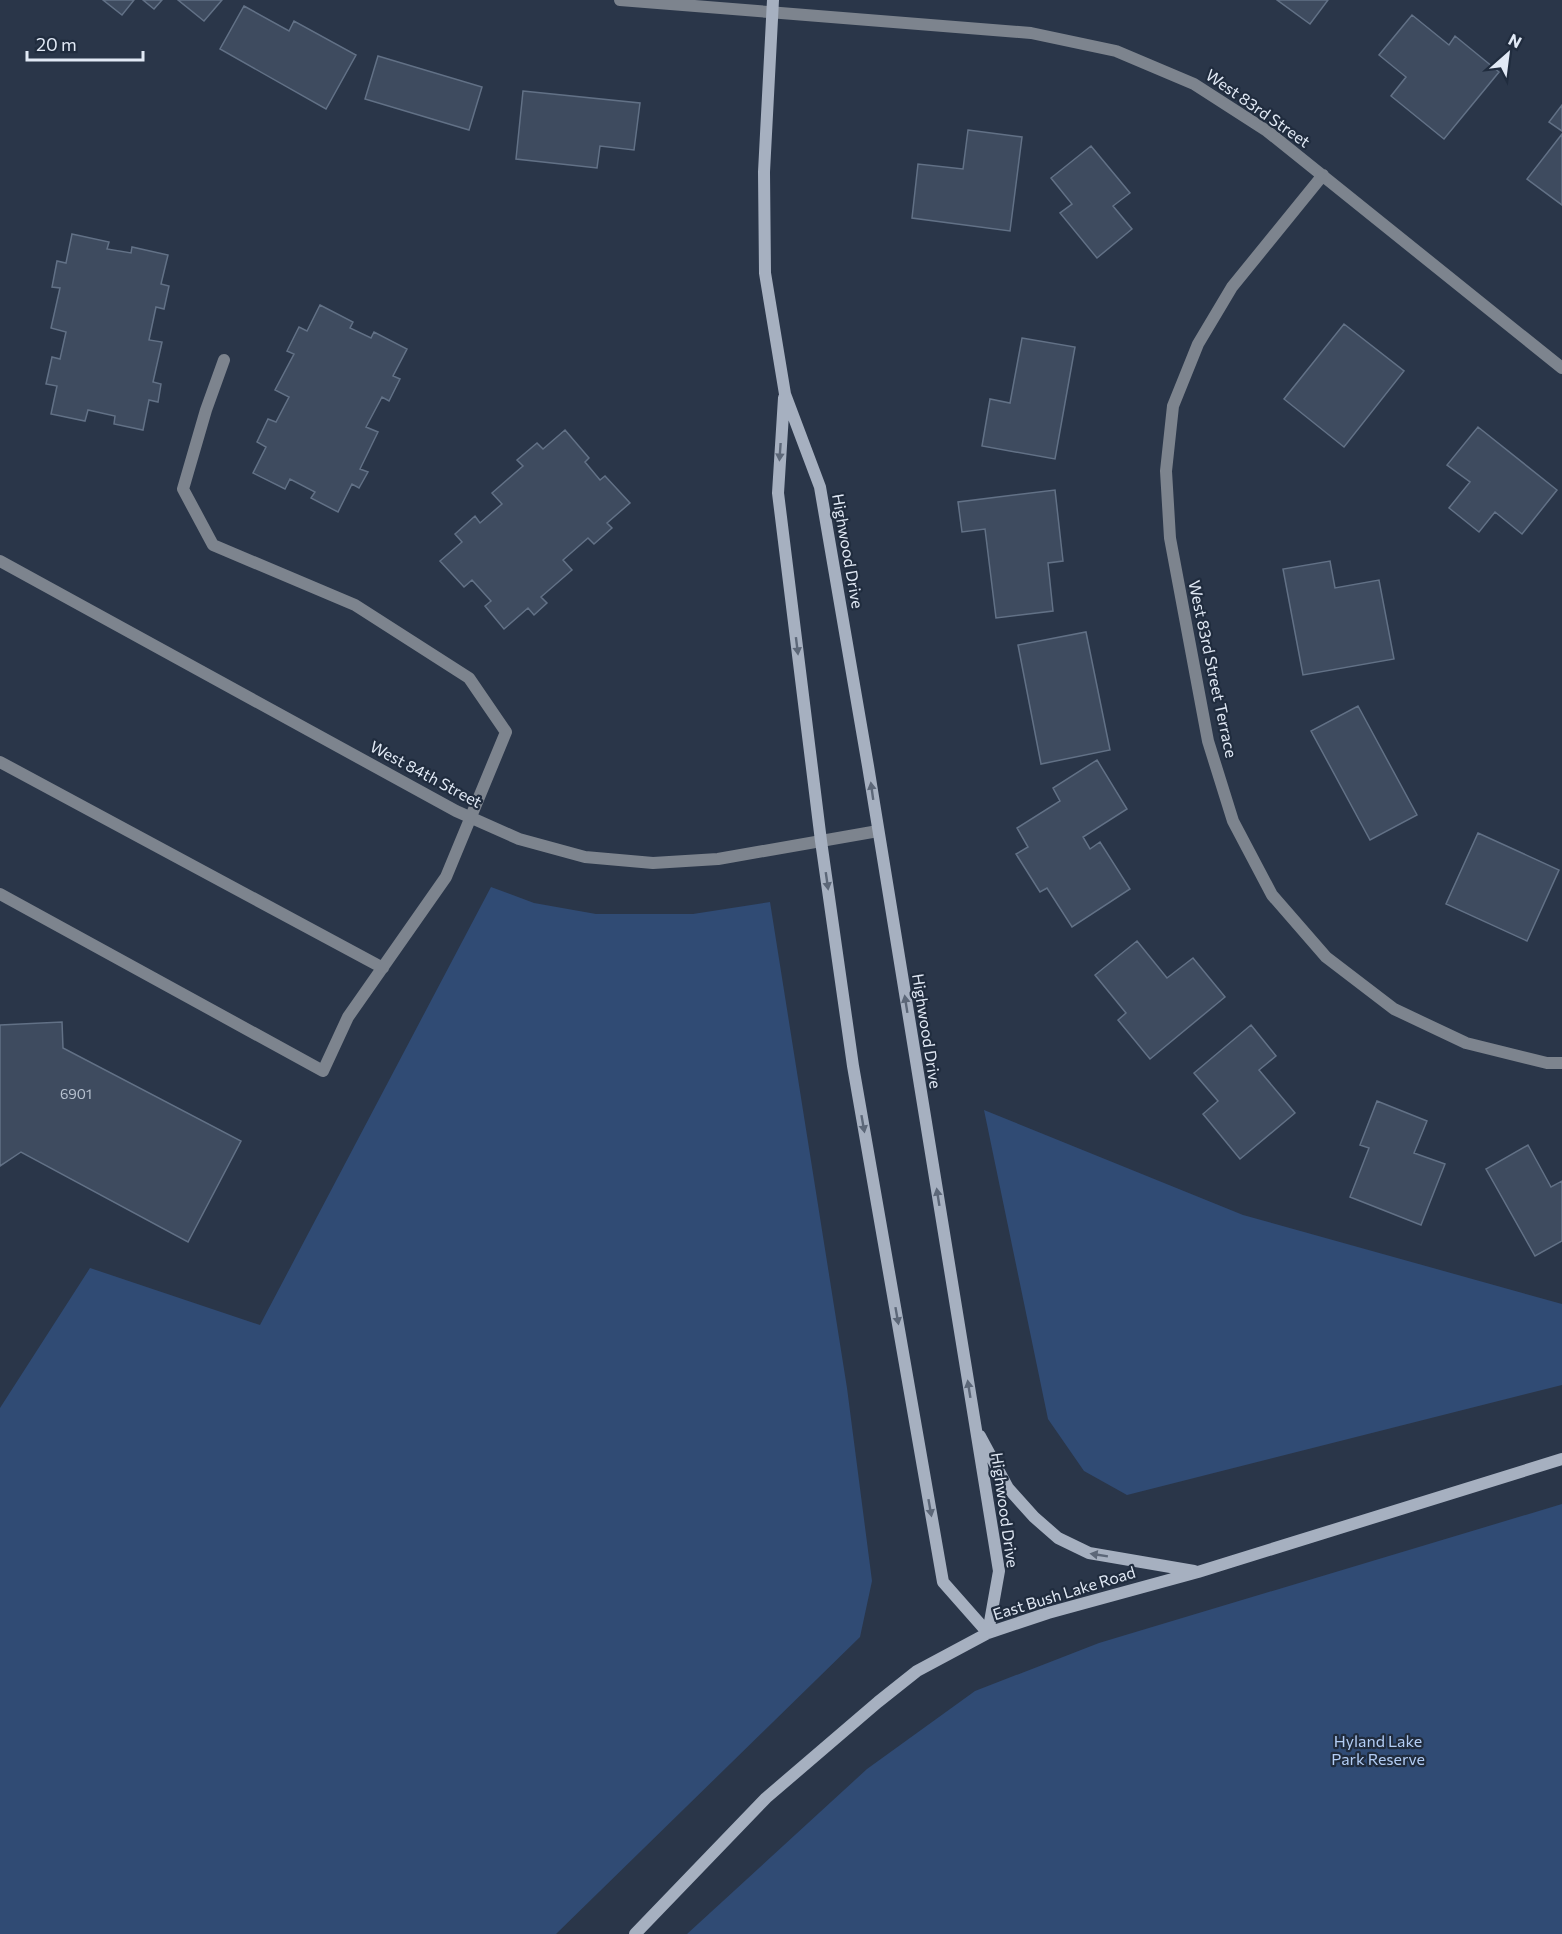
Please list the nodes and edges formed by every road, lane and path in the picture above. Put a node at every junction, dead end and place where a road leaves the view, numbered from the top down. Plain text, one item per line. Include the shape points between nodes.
1 (620, 0) edge
2 (773, 6) edge
3 (1323, 175) junction
4 (224, 360) dead end
5 (1562, 368) edge
6 (785, 394) junction
7 (1, 563) edge
8 (0, 762) edge
9 (470, 816) junction
10 (878, 831) junction
11 (821, 841) junction
12 (0, 894) edge
13 (383, 968) junction
14 (1562, 1063) edge
15 (975, 1428) junction
16 (1562, 1459) edge
17 (1198, 1572) junction
18 (988, 1633) junction
19 (635, 1934) edge

1 - 2 street, West 83rd Street
2 - 3 street, West 83rd Street via 1031,33 1116,51 1194,84 1267,131
2 - 6 street, Highwood Drive via 764,172 765,273
3 - 5 street, West 83rd Street
3 - 14 street, West 83rd Street Terrace via 1232,287 1198,344 1173,406 1166,471 1170,538 1208,741 1233,821 1272,895 1326,957 1394,1009 1466,1043 1547,1063
4 - 9 street via 183,489 213,545 355,605 469,678 506,732
10 -> 6 street, Highwood Drive via 820,487
6 -> 11 street, Highwood Drive via 778,493
7 - 9 street, West 84th Street
8 - 13 street
9 - 11 street, West 84th Street via 519,839 585,857 653,863 718,859
9 - 13 street via 446,877
10 - 11 street, West 84th Street
15 -> 10 street, Highwood Drive
11 -> 18 street, Highwood Drive via 854,1066 943,1582
12 - 13 street via 323,1071 348,1017
17 -> 15 street via 1089,1553 1058,1538 1008,1488
15 - 18 street, Highwood Drive via 999,1571
16 - 17 street, East Bush Lake Road
17 - 18 street, East Bush Lake Road
18 - 19 street, East Bush Lake Road via 916,1671 766,1797

